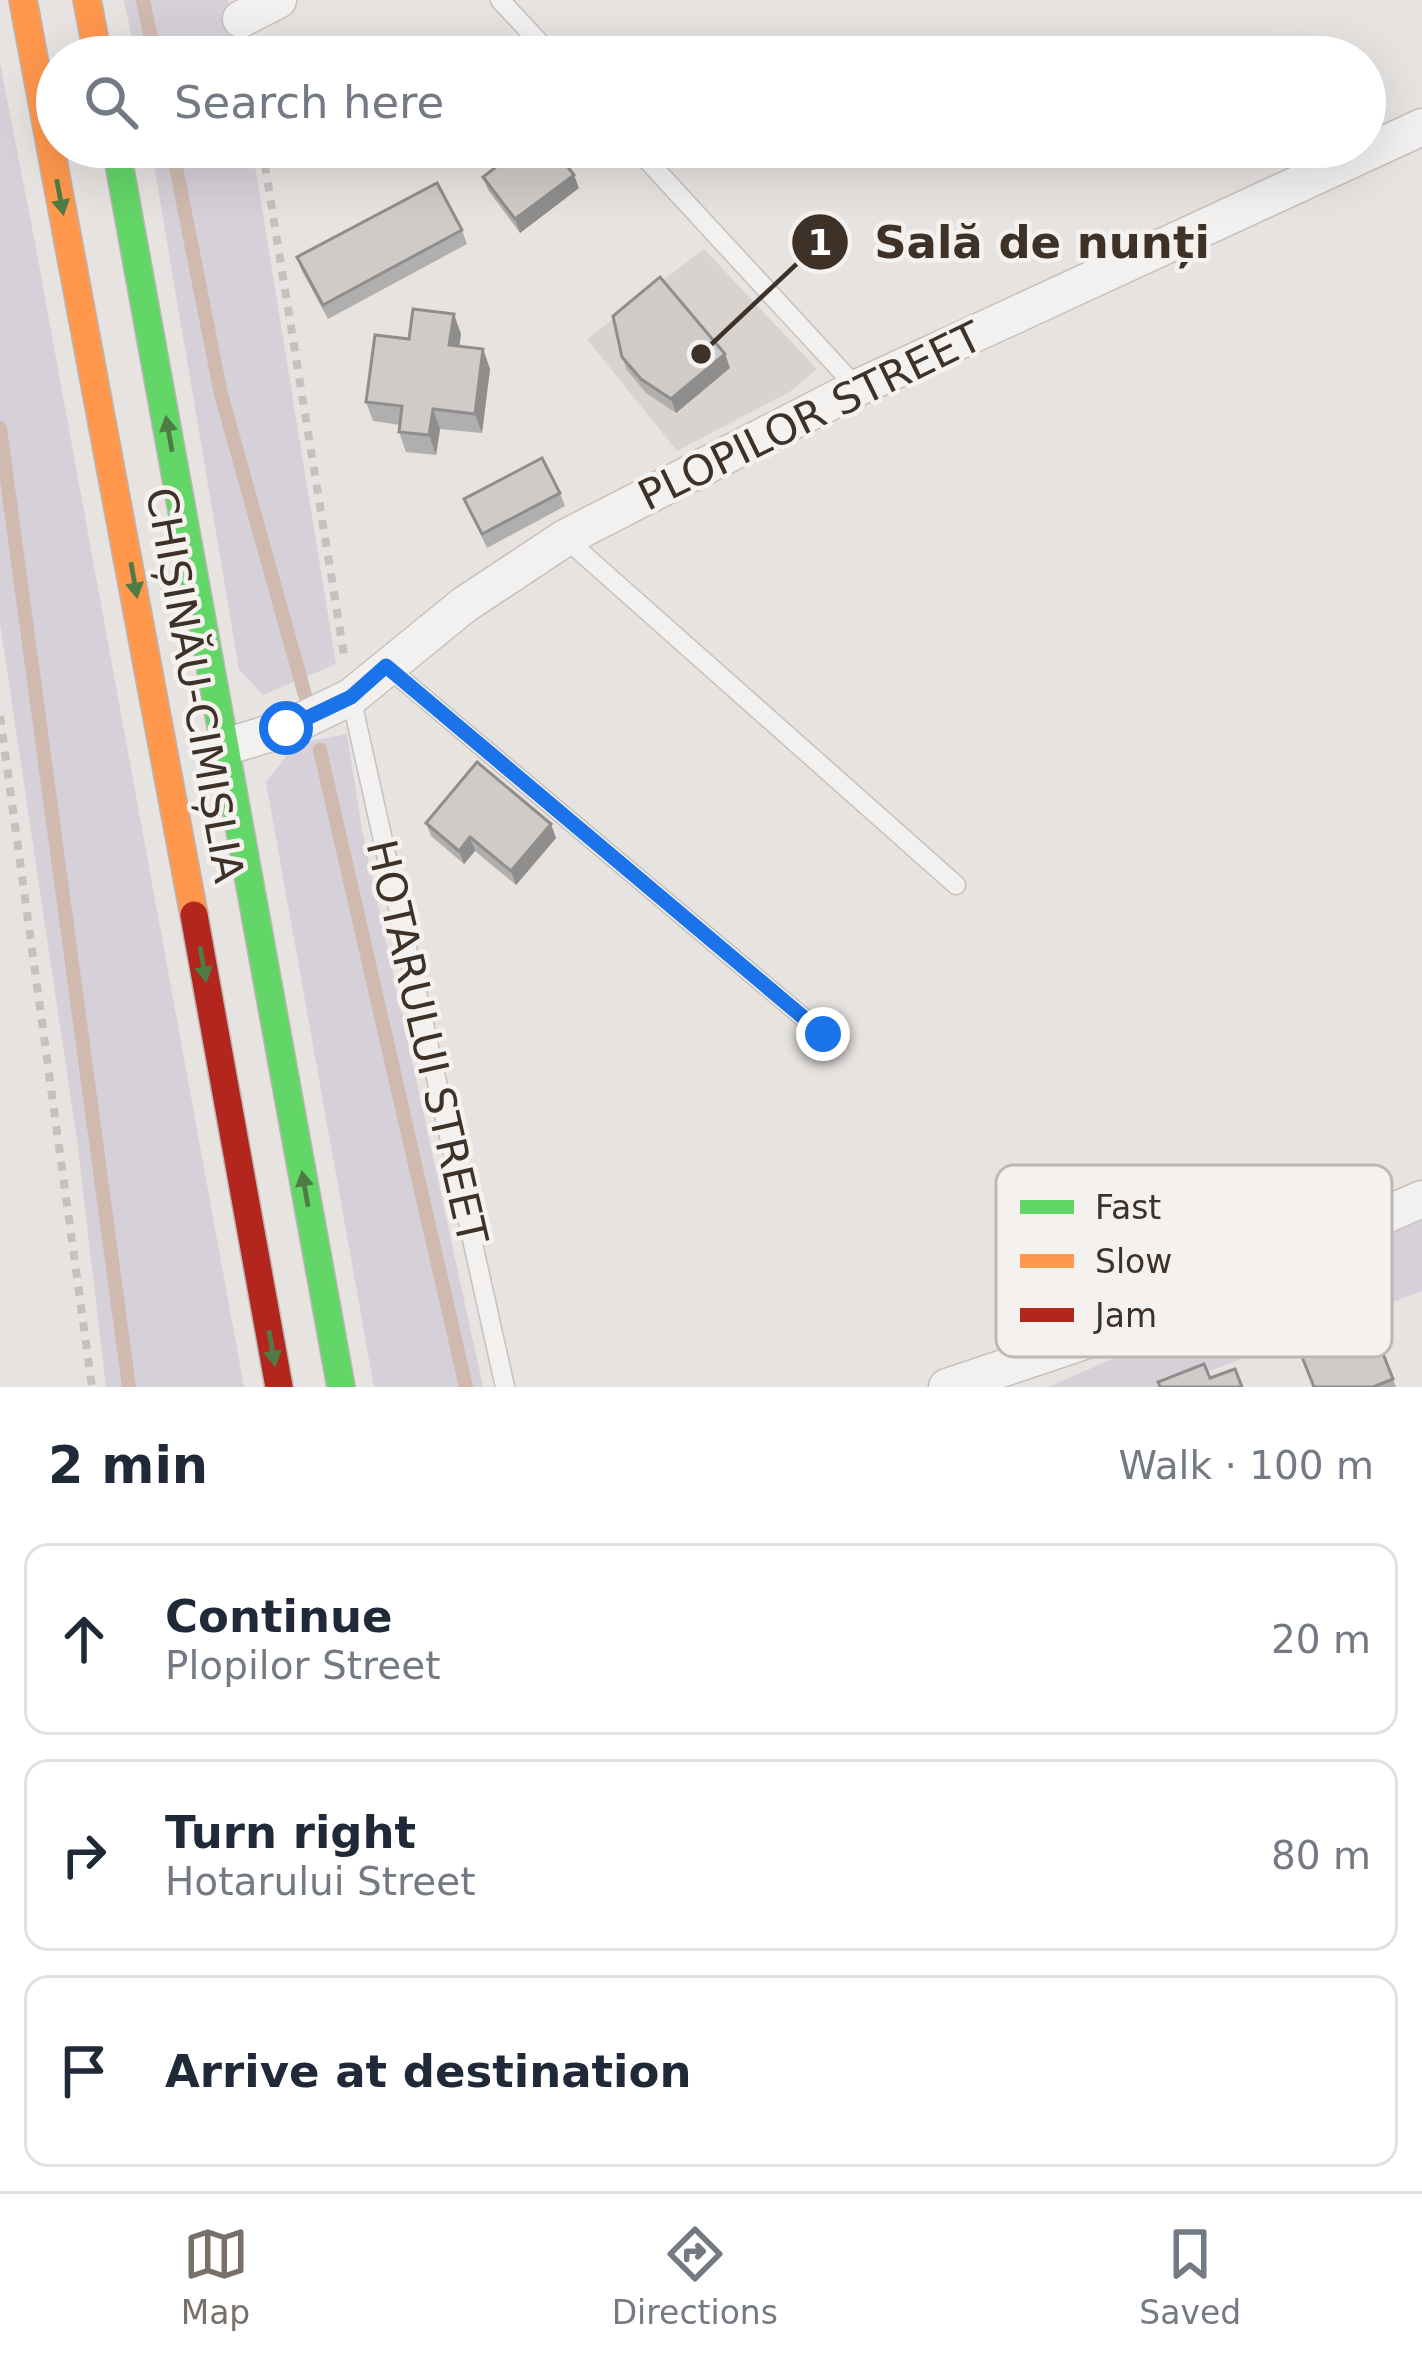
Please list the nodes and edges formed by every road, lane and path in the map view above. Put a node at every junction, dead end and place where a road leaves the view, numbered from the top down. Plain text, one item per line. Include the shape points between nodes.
1 (22, 0) edge
2 (87, 0) edge
3 (278, 0) edge
4 (500, 0) edge
5 (241, 19) dead end
6 (94, 36) edge
7 (533, 36) edge
8 (36, 72) edge
9 (1422, 127) edge
10 (1386, 144) edge
11 (55, 168) edge
12 (120, 168) edge
13 (265, 168) edge
14 (654, 168) edge
15 (1333, 168) edge
16 (857, 388) junction
17 (565, 538) junction
18 (386, 666) junction
19 (351, 697) junction
20 (0, 716) edge
21 (225, 747) junction
22 (956, 885) dead end
23 (823, 1034) dead end
24 (1422, 1199) edge
25 (1392, 1212) edge
26 (1037, 1357) edge
27 (92, 1387) edge
28 (279, 1387) edge
29 (341, 1387) edge
30 (506, 1387) edge
31 (947, 1387) edge

1 -> 8 highway, CHIȘINĂU-CIMIȘLIA
2 - 6 highway
3 - 5 street
4 - 7 lane
9 - 10 street, PLOPILOR STREET
11 -> 28 highway, CHIȘINĂU-CIMIȘLIA
21 -> 12 highway, CHIȘINĂU-CIMIȘLIA
13 - 19 path
14 - 16 lane
15 - 16 street, PLOPILOR STREET
16 - 17 street, PLOPILOR STREET
17 - 18 street, PLOPILOR STREET
17 - 22 lane
18 - 19 street, PLOPILOR STREET
18 - 23 lane
19 - 21 street, PLOPILOR STREET
19 - 30 lane, HOTARULUI STREET
20 - 27 path
29 -> 21 highway, CHIȘINĂU-CIMIȘLIA
24 - 25 street
26 - 31 street

